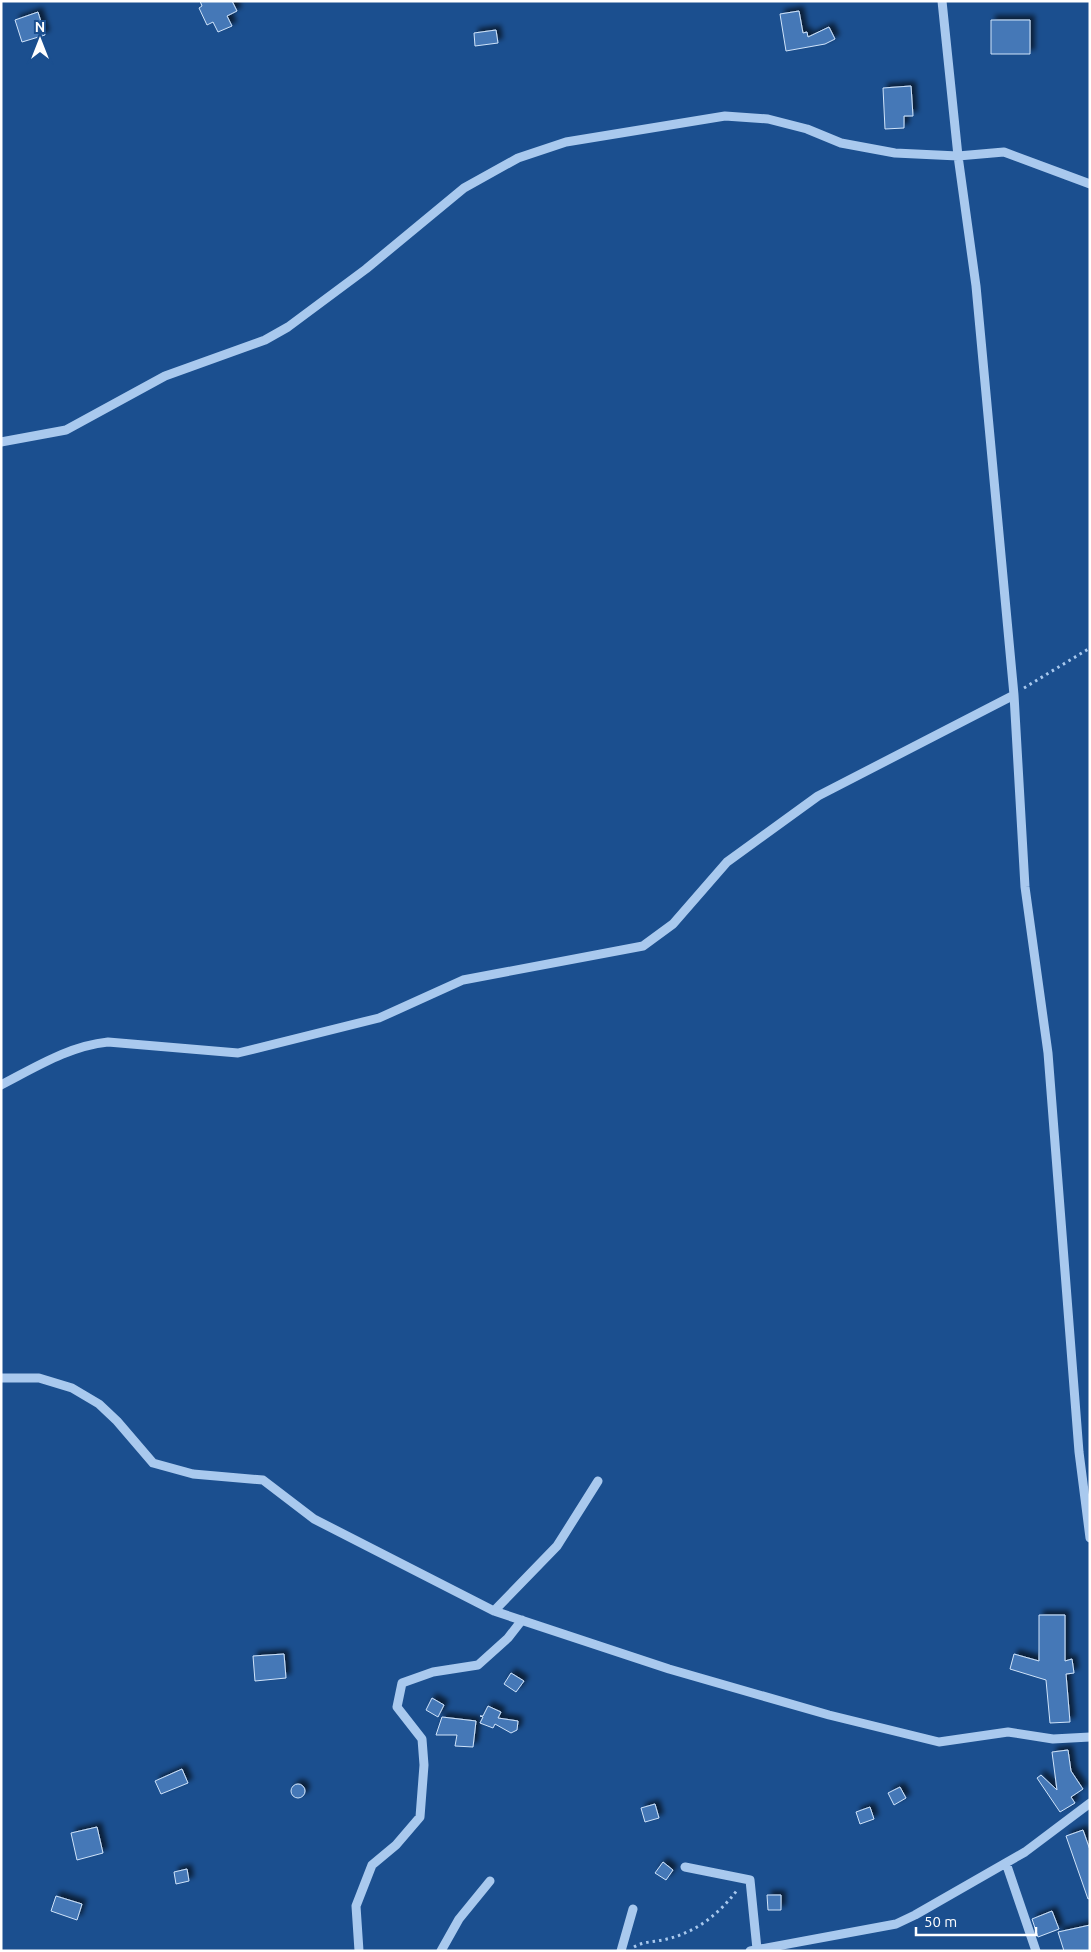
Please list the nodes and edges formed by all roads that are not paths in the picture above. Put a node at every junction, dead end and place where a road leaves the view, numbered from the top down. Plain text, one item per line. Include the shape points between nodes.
1 (942, 1) edge
2 (958, 156) junction
3 (1090, 184) edge
4 (1, 442) edge
5 (1014, 695) junction
6 (1, 1085) edge
7 (1, 1378) edge
8 (598, 1481) dead end
9 (1090, 1538) edge
10 (494, 1611) junction
11 (522, 1620) junction
12 (1090, 1737) edge
13 (1090, 1803) edge
14 (1006, 1863) junction
15 (685, 1867) dead end
16 (490, 1881) dead end
17 (633, 1909) dead end
18 (753, 1950) edge
19 (359, 1951) edge
20 (442, 1951) edge
21 (621, 1951) edge
22 (1036, 1951) edge

1 - 2 street
2 - 3 street via 1004,152
2 - 4 street via 895,153 841,143 807,129 768,119 725,116 566,142 518,158 464,188 366,269 266,340 164,376 66,430
2 - 5 street via 976,286
5 - 6 street via 810,801 727,862 673,924 644,946 463,980 379,1018 238,1053 108,1042 87,1044
5 - 9 street via 1025,886 1048,1053 1079,1452
7 - 10 street via 39,1378 72,1388 111,1415 153,1463 193,1474 263,1480 314,1519
8 - 10 street via 557,1546
10 - 11 street
11 - 12 street via 669,1669 925,1740 939,1742 1008,1732 1053,1739
11 - 19 street via 508,1638 478,1665 433,1672 402,1683 397,1707 422,1739 424,1765 420,1817 396,1846 372,1865 356,1906
13 - 14 street
14 - 18 street via 896,1924
14 - 22 street
15 - 18 street via 750,1880
16 - 20 street via 459,1919
17 - 21 street

